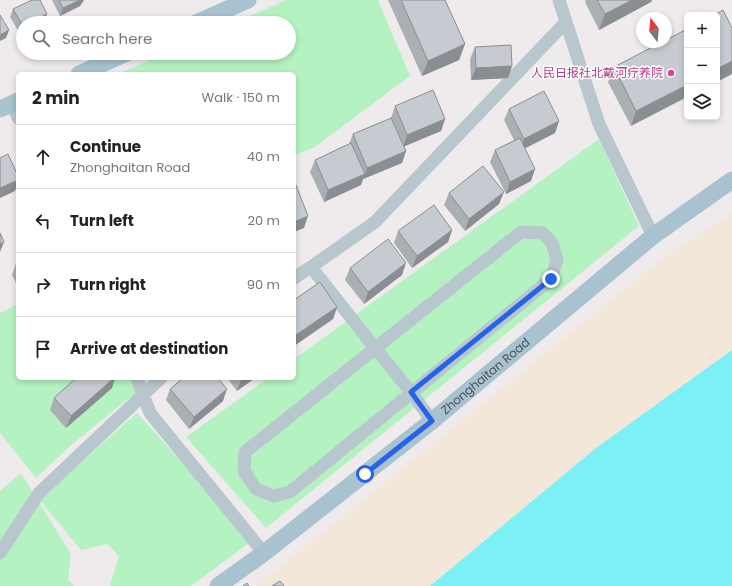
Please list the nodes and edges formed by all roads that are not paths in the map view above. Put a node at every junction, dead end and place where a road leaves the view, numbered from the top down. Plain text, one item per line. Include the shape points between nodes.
1 (248, 0) edge
2 (559, 0) edge
3 (212, 16) edge
4 (566, 23) junction
5 (111, 60) edge
6 (84, 72) edge
7 (732, 180) edge
8 (653, 236) junction
9 (311, 268) junction
10 (296, 277) edge
11 (375, 348) junction
12 (138, 380) edge
13 (159, 380) edge
14 (411, 392) junction
15 (143, 394) junction
16 (432, 421) junction
17 (0, 553) edge
18 (264, 554) junction
19 (218, 586) edge

1 - 3 main road
2 - 4 street
4 - 8 street via 599,124
4 - 9 street via 375,222
5 - 6 main road
7 - 8 main road, Zhonghaitan Road
8 - 16 main road, Zhonghaitan Road
9 - 10 street
9 - 11 street
11 - 14 street
11 - 14 street via 246,452 244,471 256,489 274,496 290,492
11 - 14 street via 521,232 543,233 552,243 557,260 551,279
12 - 15 street
13 - 15 street
14 - 16 street
15 - 17 street via 39,493
15 - 18 street via 150,413
16 - 18 main road, Zhonghaitan Road
18 - 19 main road, Zhonghaitan Road

